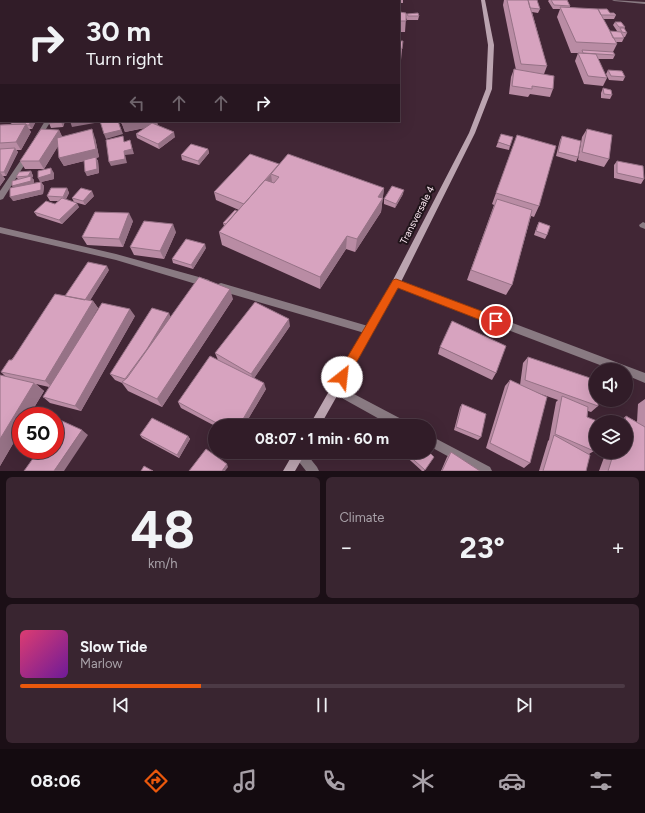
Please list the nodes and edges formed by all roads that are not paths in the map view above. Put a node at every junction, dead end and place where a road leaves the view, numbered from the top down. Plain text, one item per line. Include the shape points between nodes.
1 (483, 0) edge
2 (614, 0) edge
3 (645, 3) edge
4 (47, 122) edge
5 (0, 197) edge
6 (0, 230) edge
7 (396, 283) junction
8 (368, 330) junction
9 (607, 363) edge
10 (633, 373) edge
11 (645, 378) edge
12 (335, 389) junction
13 (318, 419) edge
14 (390, 419) edge
15 (436, 444) edge
16 (296, 459) edge
17 (303, 459) edge
18 (289, 471) edge
19 (312, 471) edge
20 (486, 471) edge

1 - 7 main road, Transversale 4 via 492,45 489,89 472,133
2 - 3 street
4 - 5 street
6 - 8 street via 116,257
7 - 8 main road, Transversale 4
7 - 9 street
8 - 12 main road, Transversale 4
10 - 11 street
12 - 13 main road, Transversale 4
12 - 14 street
15 - 20 street
16 - 18 main road
17 - 19 street

